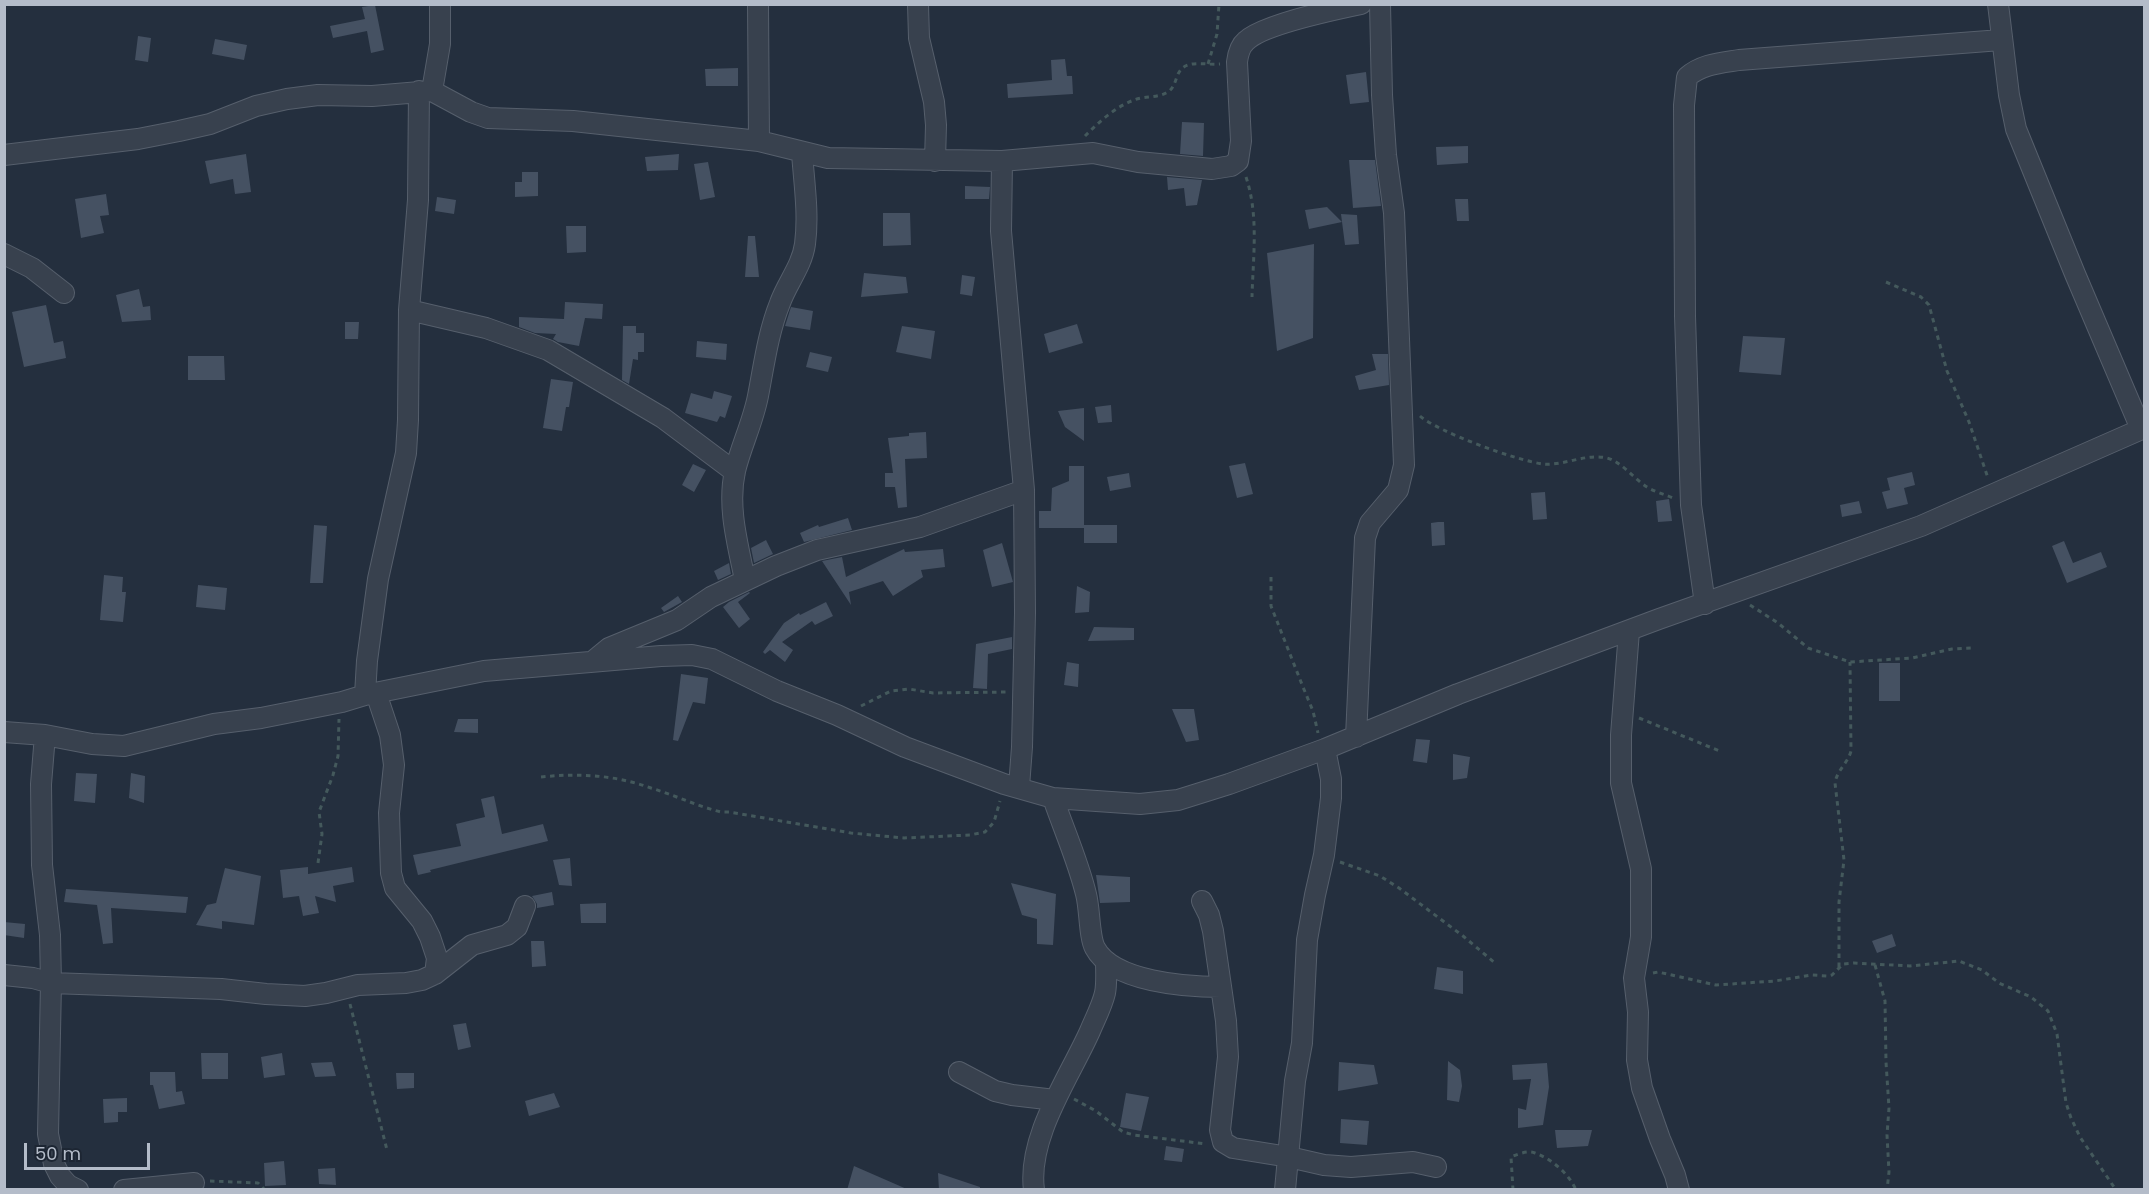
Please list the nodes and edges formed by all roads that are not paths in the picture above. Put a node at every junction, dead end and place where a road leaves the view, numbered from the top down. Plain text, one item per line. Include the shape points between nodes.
1 (440, 4) edge
2 (758, 4) edge
3 (918, 4) edge
4 (1361, 4) edge
5 (1380, 4) edge
6 (1998, 4) edge
7 (2001, 40) junction
8 (426, 91) junction
9 (759, 141) junction
10 (802, 153) junction
11 (4, 155) edge
12 (935, 160) junction
13 (1002, 161) junction
14 (4, 254) edge
15 (64, 293) dead end
16 (410, 310) junction
17 (2143, 428) edge
18 (735, 472) junction
19 (1024, 490) junction
20 (745, 580) junction
21 (1705, 604) junction
22 (1629, 631) junction
23 (592, 662) junction
24 (370, 694) junction
25 (4, 732) edge
26 (45, 735) junction
27 (1356, 736) junction
28 (1324, 749) junction
29 (1012, 785) junction
30 (1053, 798) junction
31 (1202, 901) dead end
32 (525, 906) dead end
33 (1106, 961) junction
34 (435, 974) junction
35 (4, 975) edge
36 (51, 983) junction
37 (1221, 987) junction
38 (959, 1072) dead end
39 (1055, 1100) junction
40 (1289, 1157) junction
41 (1436, 1167) dead end
42 (194, 1183) road end
43 (78, 1190) edge
44 (124, 1190) edge
45 (1034, 1190) edge
46 (1285, 1190) edge
47 (1679, 1190) edge

1 - 8 street via 440,44
2 - 9 street
3 - 12 street via 919,38 934,102
4 - 13 street via 1255,34 1245,42 1237,62 1241,141 1238,161 1231,166 1212,169 1093,153
5 - 27 street via 1386,155 1394,213 1404,465 1401,482 1379,509 1365,538
6 - 7 street
7 - 17 street via 2016,129
7 - 21 street via 1739,60 1708,65 1687,77 1685,316 1691,505
8 - 9 street via 488,118 544,118
8 - 11 street via 287,99 180,131
8 - 16 street
9 - 10 street
10 - 12 street via 828,158
10 - 18 street via 805,245 780,302 758,399
12 - 13 street
13 - 19 street via 1001,231
14 - 15 street via 32,268
16 - 18 street via 486,328 548,350 663,418
16 - 24 street via 406,453 378,579 367,661
17 - 21 street via 1921,526
18 - 20 street via 732,502
19 - 20 street via 920,526 817,550
19 - 29 street via 1023,692
20 - 23 street via 677,620 609,648
21 - 22 street
22 - 27 street
22 - 47 street via 1621,783 1641,869 1641,937 1634,978 1636,1043 1640,1078
23 - 24 street via 484,670
23 - 29 street via 661,656 712,659 905,747
24 - 26 street via 124,746
24 - 34 street via 390,735 394,765 389,813 395,888 430,937 437,958
25 - 26 street
26 - 36 street via 42,866
27 - 28 street
28 - 30 street via 1178,800 1140,804
28 - 40 street via 1331,798 1307,940 1302,1043
29 - 30 street
30 - 33 street via 1086,892 1095,948
31 - 37 street via 1209,915
32 - 34 street via 517,927 507,935 472,945
33 - 37 street via 1149,980
33 - 39 street via 1102,1002
34 - 36 street via 422,980 379,982 305,996
35 - 36 street
36 - 43 street via 48,1134 60,1176
37 - 40 street via 1228,1057 1220,1130 1223,1142
38 - 39 street via 995,1091
39 - 45 street via 1035,1156
40 - 41 street via 1351,1167 1413,1162
40 - 46 street
42 - 44 street

